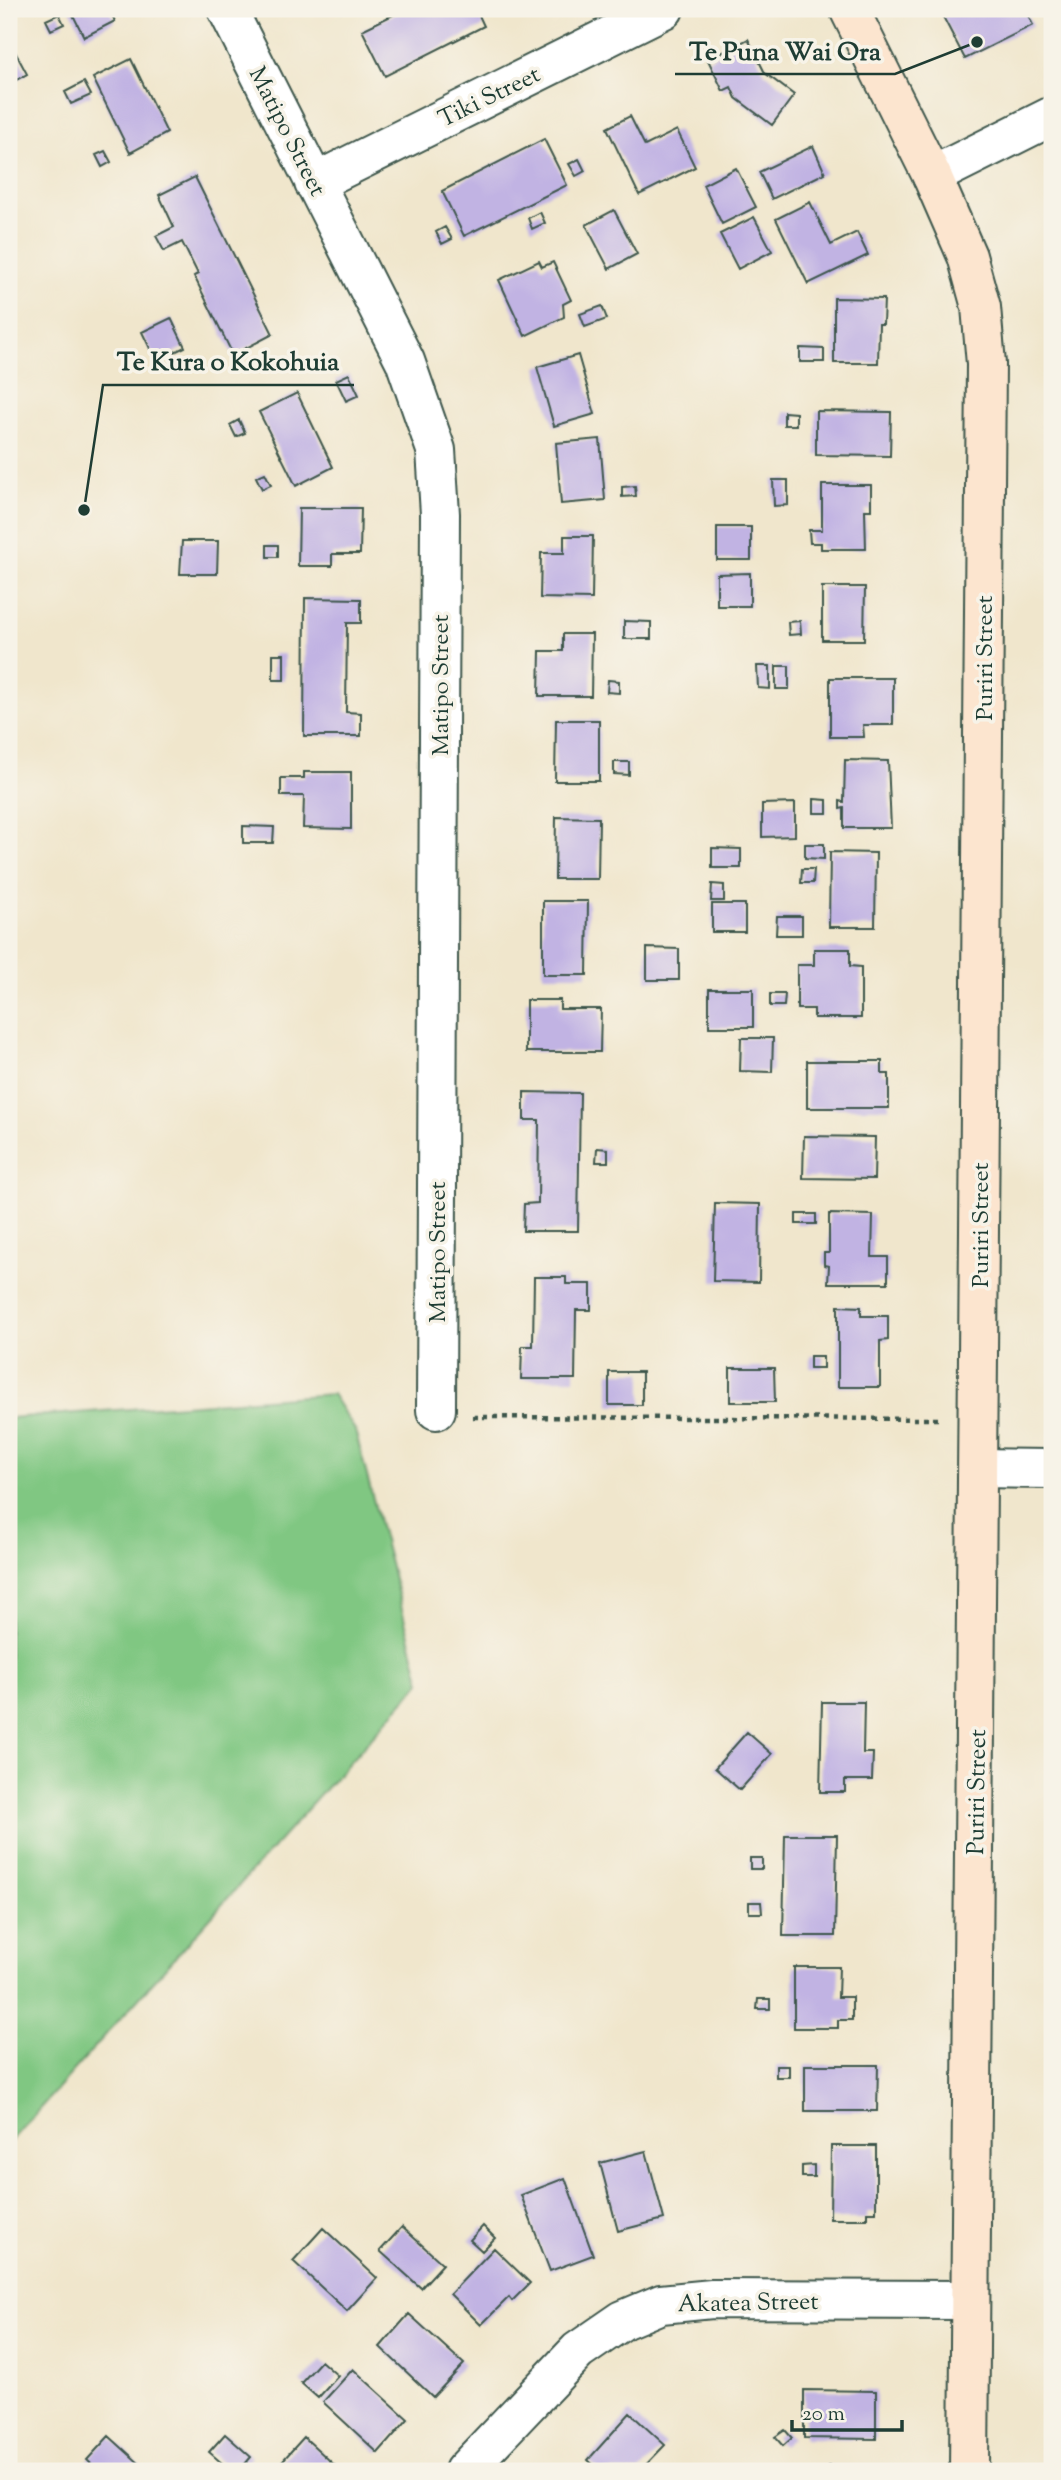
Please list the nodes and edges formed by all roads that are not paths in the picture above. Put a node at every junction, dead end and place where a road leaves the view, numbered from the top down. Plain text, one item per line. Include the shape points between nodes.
1 (227, 9) edge
2 (664, 9) edge
3 (849, 9) edge
4 (1052, 116) edge
5 (932, 176) junction
6 (314, 183) junction
7 (436, 1410) road end
8 (979, 1468) junction
9 (1052, 1469) edge
10 (970, 2300) junction
11 (464, 2471) edge
12 (969, 2471) edge

1 - 6 street, Matipo Street
2 - 6 street, Tiki Street
3 - 5 main road, Puriri Street
4 - 5 street
5 - 8 main road, Puriri Street via 975,279 986,364
6 - 7 street, Matipo Street via 405,361 436,450 440,514
8 - 9 street
8 - 10 main road, Puriri Street
10 - 11 street, Akatea Street via 712,2299 661,2304 623,2320 578,2351
10 - 12 main road, Puriri Street

